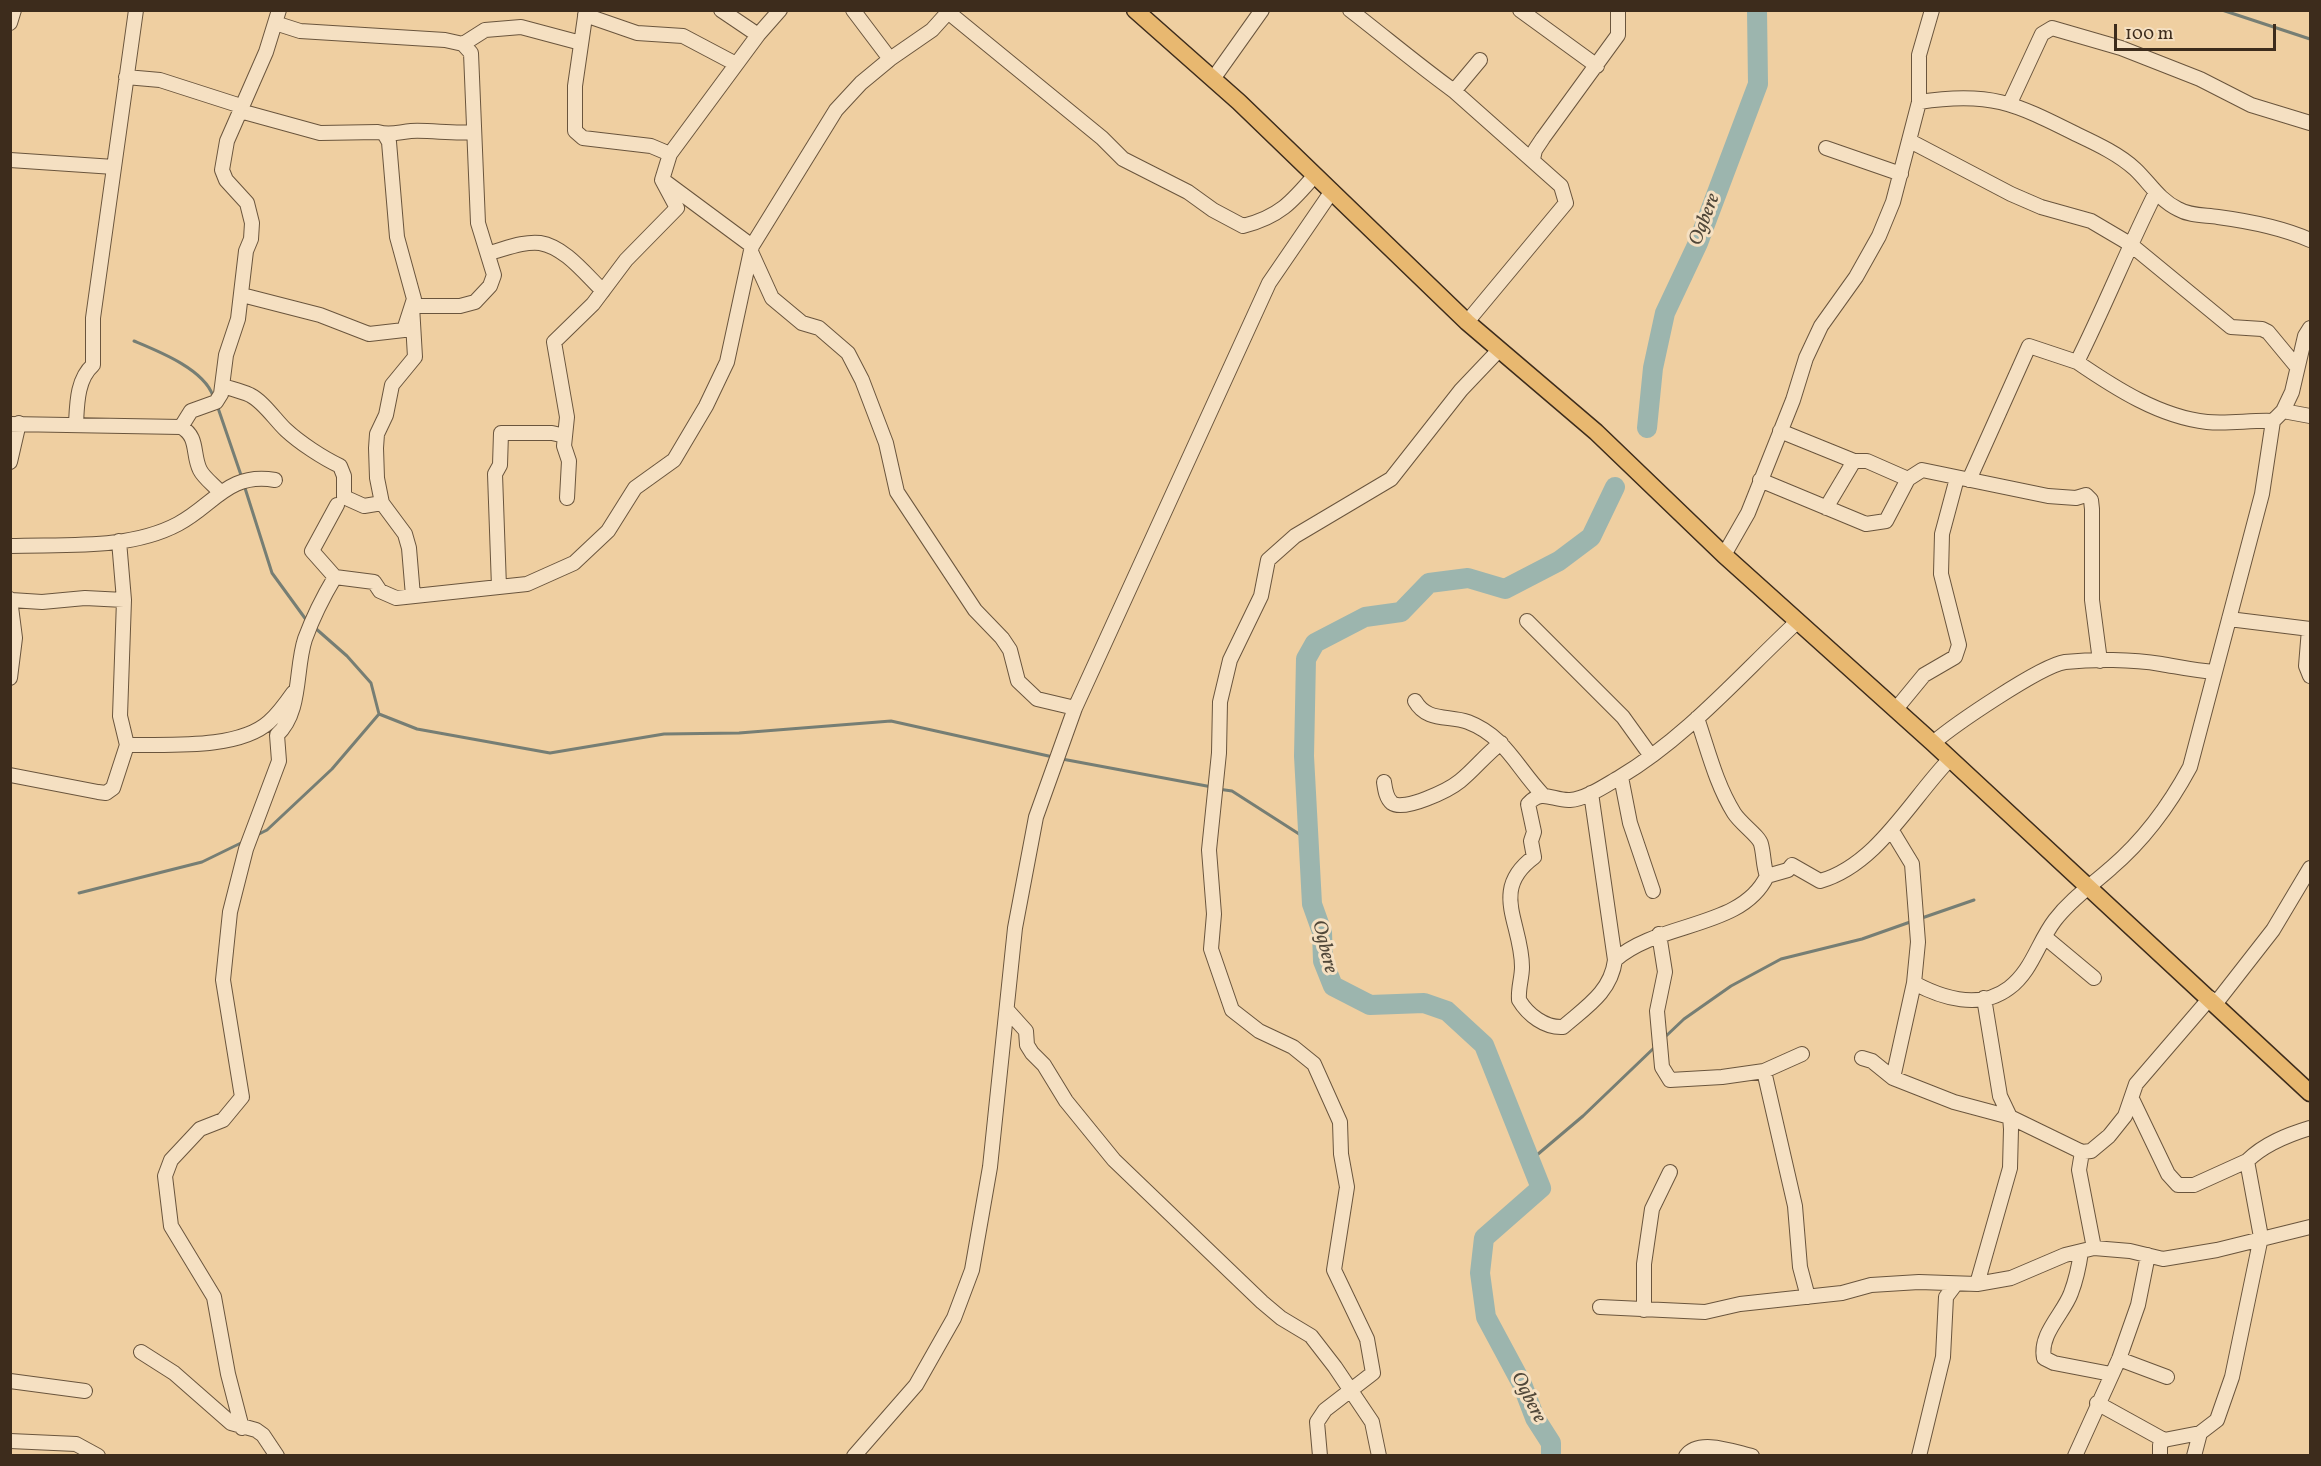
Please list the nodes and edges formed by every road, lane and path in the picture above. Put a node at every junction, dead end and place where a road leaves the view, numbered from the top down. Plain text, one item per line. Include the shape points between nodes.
1 (721, 10) edge
2 (780, 10) edge
3 (853, 10) edge
4 (1135, 10) edge
5 (1262, 10) edge
6 (1350, 10) edge
7 (1520, 10) edge
8 (1618, 10) edge
9 (1932, 10) edge
10 (132, 11) edge
11 (949, 11) edge
12 (586, 13) edge
13 (277, 16) edge
14 (758, 35) junction
15 (581, 43) junction
16 (463, 44) junction
17 (890, 59) junction
18 (1480, 60) dead end
19 (736, 64) junction
20 (1597, 66) junction
21 (126, 77) junction
22 (1213, 79) junction
23 (1454, 91) junction
24 (1919, 102) junction
25 (2010, 103) junction
26 (241, 109) junction
27 (2310, 123) edge
28 (474, 132) junction
29 (385, 135) junction
30 (1910, 141) junction
31 (1826, 148) dead end
32 (670, 154) junction
33 (1533, 159) junction
34 (10, 160) edge
35 (114, 167) junction
36 (1901, 174) junction
37 (1315, 175) junction
38 (662, 180) junction
39 (1332, 191) junction
40 (2156, 192) junction
41 (2310, 240) edge
42 (2130, 244) junction
43 (752, 246) junction
44 (489, 253) junction
45 (603, 291) junction
46 (242, 295) junction
47 (412, 306) junction
48 (1467, 322) junction
49 (2310, 328) edge
50 (1499, 350) junction
51 (2077, 362) junction
52 (2297, 368) junction
53 (223, 386) junction
54 (2283, 411) junction
55 (2310, 416) edge
56 (2273, 421) junction
57 (15, 424) edge
58 (76, 424) junction
59 (181, 427) junction
60 (1780, 431) junction
61 (565, 436) junction
62 (1854, 461) junction
63 (10, 462) edge
64 (1908, 479) junction
65 (1963, 479) junction
66 (276, 480) dead end
67 (1760, 480) junction
68 (220, 492) junction
69 (567, 498) dead end
70 (382, 503) junction
71 (337, 505) dead end
72 (1826, 508) junction
73 (118, 541) junction
74 (10, 546) edge
75 (1724, 555) junction
76 (335, 577) junction
77 (499, 587) junction
78 (413, 596) junction
79 (11, 600) edge
80 (124, 600) junction
81 (2229, 619) junction
82 (1527, 621) dead end
83 (1798, 621) junction
84 (2310, 629) edge
85 (2100, 661) junction
86 (2215, 672) junction
87 (2310, 676) edge
88 (10, 678) edge
89 (296, 688) junction
90 (1415, 701) dead end
91 (1075, 708) junction
92 (1896, 709) junction
93 (1697, 718) junction
94 (1501, 743) junction
95 (1933, 743) junction
96 (127, 745) junction
97 (1651, 756) junction
98 (1950, 759) junction
99 (10, 776) edge
100 (1620, 777) junction
101 (1384, 782) dead end
102 (1591, 793) junction
103 (1543, 795) junction
104 (1892, 831) junction
105 (2310, 868) edge
106 (1767, 876) junction
107 (2086, 886) junction
108 (1653, 891) dead end
109 (1659, 934) junction
110 (2046, 938) junction
111 (1615, 960) junction
112 (2094, 978) dead end
113 (1914, 983) junction
114 (1984, 998) junction
115 (2213, 1000) junction
116 (1008, 1011) junction
117 (1802, 1053) dead end
118 (1862, 1058) dead end
119 (1764, 1071) junction
120 (1893, 1078) junction
121 (2310, 1093) edge
122 (2133, 1101) junction
123 (2010, 1117) junction
124 (2310, 1128) edge
125 (2082, 1152) junction
126 (2247, 1161) junction
127 (1670, 1173) dead end
128 (2310, 1227) edge
129 (2261, 1237) junction
130 (2087, 1250) junction
131 (2148, 1255) junction
132 (1955, 1284) junction
133 (1977, 1284) junction
134 (1808, 1297) junction
135 (1600, 1306) dead end
136 (1644, 1310) junction
137 (141, 1352) dead end
138 (2119, 1359) junction
139 (2112, 1374) junction
140 (2167, 1377) dead end
141 (10, 1381) edge
142 (1351, 1388) junction
143 (85, 1391) dead end
144 (2097, 1403) junction
145 (242, 1428) junction
146 (2200, 1433) junction
147 (2164, 1440) junction
148 (10, 1441) edge
149 (98, 1455) edge
150 (277, 1455) edge
151 (854, 1455) edge
152 (1320, 1455) edge
153 (1379, 1455) edge
154 (1686, 1455) edge
155 (1752, 1455) edge
156 (1919, 1455) edge
157 (2075, 1455) edge
158 (2160, 1455) edge
159 (2194, 1455) edge

1 - 14 street
2 - 14 street
3 - 17 street
4 - 22 main road
5 - 22 street
6 - 23 street
7 - 20 street
8 - 20 street via 1618,35
9 - 24 street via 1918,56
10 - 21 street
11 - 17 street via 932,30
11 - 37 street via 1123,159 1243,226 1272,218
12 - 15 street
12 - 19 street via 637,33 683,36
13 - 16 street via 300,31
13 - 26 street
14 - 19 street
15 - 16 street via 521,27 485,30
15 - 32 street via 575,86 575,131 583,138 651,146
16 - 28 street via 471,53
17 - 43 street via 836,110
18 - 23 street
19 - 32 street
20 - 33 street via 1543,138
21 - 26 street via 160,80
21 - 35 street
22 - 37 main road
23 - 33 street
24 - 25 street via 1982,98
24 - 30 street
25 - 27 street via 2042,34 2052,28 2121,48 2200,79 2251,105
25 - 40 street via 2096,144 2134,168
26 - 29 street via 320,133
26 - 46 street via 227,141 222,170 247,203 252,223
28 - 29 street via 412,131
28 - 44 street via 478,223
29 - 47 street via 389,141 397,237 409,274
30 - 36 street
30 - 42 street via 2011,194 2091,221
31 - 36 street
32 - 38 street
33 - 48 street via 1561,186 1566,203
34 - 35 street
35 - 58 street via 93,318 93,365 81,382
36 - 60 street via 1879,236 1821,326
37 - 39 main road
38 - 43 street
38 - 45 street via 677,208 626,260
39 - 48 main road
39 - 91 street via 1269,284
40 - 41 street via 2176,209 2189,214 2219,217
40 - 42 street
42 - 51 street via 2110,296
42 - 52 street via 2231,327 2268,332
43 - 77 street via 727,362 674,460 635,488 608,531 574,563 527,584
43 - 91 street via 756,268 772,298 802,322 819,328 848,354 886,443 897,492 975,610 1010,650 1018,681 1037,699
44 - 45 street via 526,244 547,245 566,256
44 - 47 street via 494,275 490,286 475,302 460,306
45 - 61 street via 554,342 567,417
46 - 47 street via 320,315 369,334 404,330
46 - 53 street via 226,355
47 - 70 street via 415,357 396,378 377,435 377,478
48 - 50 main road
49 - 52 street
50 - 75 main road via 1596,432
50 - 142 street via 1461,390 1391,478 1295,536 1268,560 1261,596 1230,660 1220,702 1209,850 1214,914 1211,949 1232,1010 1314,1064 1340,1122 1347,1187 1334,1270 1367,1339 1373,1373
51 - 56 street via 2175,416 2208,422
51 - 65 street via 2029,346
52 - 54 street
53 - 59 street via 216,402 191,411
53 - 70 street via 252,396 281,421 283,428 340,466 344,497 364,506
54 - 55 street
54 - 56 street
56 - 81 street via 2262,494
57 - 58 street
57 - 63 street
58 - 59 street
59 - 68 street via 193,437 199,468
60 - 62 street
60 - 67 street
61 - 69 street via 569,461
61 - 77 street via 552,432 501,433 500,465 495,474
62 - 64 street via 1867,462
62 - 72 street
64 - 65 street via 1922,470
64 - 72 street via 1886,521 1866,524
65 - 85 street via 2048,496 2086,495 2091,500 2092,600
65 - 92 street via 1942,534 1941,574 1959,645 1957,653 1924,675
66 - 68 street via 250,479
67 - 72 street
67 - 75 street via 1748,513
68 - 73 street via 179,524
70 - 78 street via 405,534
71 - 76 street via 312,551
73 - 74 street
73 - 80 street
75 - 83 main road
76 - 78 street via 374,582 389,597
76 - 89 street via 321,599 304,641
77 - 78 street
79 - 80 street
79 - 88 street via 15,638
80 - 96 street via 120,716
81 - 84 street
81 - 86 street
82 - 97 street via 1623,717
83 - 92 main road
83 - 93 street
84 - 87 street via 2306,666
85 - 86 street via 2160,663
85 - 95 street via 2053,665
86 - 107 street via 2190,767 2169,805 2140,841
89 - 96 street via 268,723 251,733 225,740
89 - 145 street via 290,719 277,735 279,761 246,849 230,912 223,980 242,1097 223,1120 200,1129 171,1160 165,1176 171,1226 214,1297
90 - 94 street via 1420,710 1432,716 1467,722
91 - 116 street via 1036,817 1016,928
92 - 95 main road
93 - 97 street
93 - 106 street via 1720,787 1743,827 1761,843
94 - 101 street via 1460,782 1434,796 1395,805 1386,795
94 - 103 street
95 - 98 main road
96 - 99 street via 113,788 106,793
97 - 100 street
98 - 104 street via 1927,782
98 - 107 main road
100 - 102 street
100 - 108 street via 1630,823
102 - 103 street via 1570,800
102 - 111 street
103 - 111 street via 1528,804 1534,857 1520,867 1509,895 1522,968 1519,1000 1530,1016 1563,1027 1601,996 1613,974
104 - 106 street via 1831,878 1815,880 1792,866
104 - 113 street via 1912,864 1918,942
105 - 115 street via 2273,930
106 - 109 street via 1752,898 1737,908
107 - 110 street via 2054,921
107 - 115 main road
109 - 111 street
109 - 119 street via 1665,972 1657,1011 1662,1067 1670,1080
110 - 112 street
110 - 114 street via 2028,968 2009,989
113 - 114 street via 1941,997
113 - 120 street
114 - 123 street via 2000,1096
115 - 121 main road
115 - 122 street via 2136,1084
116 - 142 street via 1026,1031 1027,1045 1066,1101 1114,1160 1262,1302 1311,1336
116 - 151 street via 990,1167 972,1269 954,1318 916,1385
117 - 119 street
118 - 120 street
119 - 134 street via 1795,1206 1800,1267
120 - 123 street via 1954,1102
122 - 125 street via 2109,1136 2091,1151
122 - 126 street via 2178,1185 2194,1185
123 - 125 street
123 - 133 street via 2010,1168
124 - 126 street via 2258,1150
125 - 130 street via 2079,1170
126 - 129 street
127 - 136 street via 1652,1209 1644,1264
128 - 129 street
129 - 131 street via 2217,1250 2163,1258
129 - 146 street via 2232,1377 2217,1420
130 - 131 street
130 - 133 street via 2012,1278
130 - 139 street via 2071,1296 2054,1322 2044,1358
131 - 138 street via 2138,1305
132 - 133 street
132 - 134 street via 1871,1285
132 - 156 street via 1946,1297 1942,1357
134 - 136 street via 1706,1312
135 - 136 street
137 - 145 street via 174,1373 231,1423
138 - 139 street
138 - 140 street
139 - 144 street
141 - 143 street
142 - 152 street via 1317,1422
142 - 153 street via 1372,1422
144 - 147 street
144 - 157 street
145 - 150 street via 263,1435
146 - 147 street
146 - 159 street
147 - 158 street
148 - 149 street via 76,1444
154 - 155 street via 1690,1449 1701,1446

